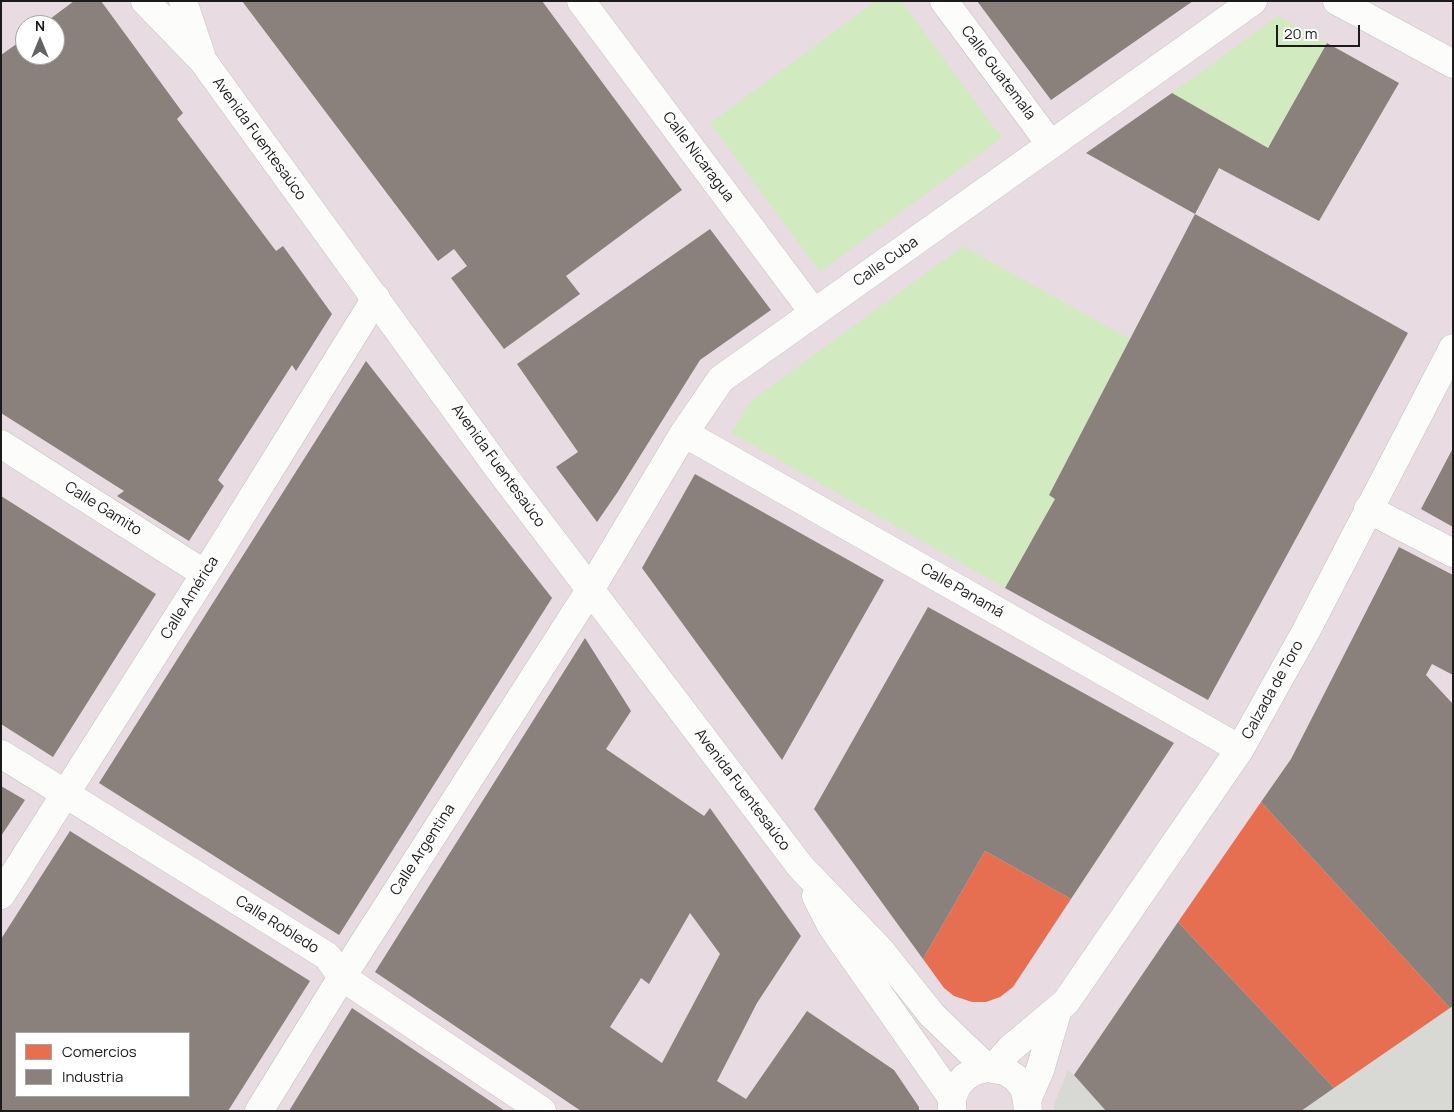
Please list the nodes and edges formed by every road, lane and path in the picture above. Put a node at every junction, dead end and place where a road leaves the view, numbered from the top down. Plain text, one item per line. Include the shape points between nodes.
1 (145, 1) edge
2 (183, 1) edge
3 (581, 1) edge
4 (944, 1) edge
5 (1253, 1) edge
6 (1337, 1) edge
7 (203, 62) junction
8 (1453, 64) edge
9 (1051, 144) junction
10 (376, 298) junction
11 (814, 313) junction
12 (1453, 348) edge
13 (684, 433) junction
14 (1, 444) edge
15 (1368, 508) junction
16 (1453, 553) edge
17 (205, 574) junction
18 (590, 590) junction
19 (1240, 749) junction
20 (1, 754) edge
21 (66, 795) junction
22 (800, 866) junction
23 (1, 895) edge
24 (342, 977) junction
25 (1058, 1009) junction
26 (990, 1068) junction
27 (952, 1104) edge
28 (1028, 1105) edge
29 (259, 1111) edge
30 (542, 1111) edge

1 - 7 street, Avenida Fuentesaúco
2 - 7 street, Avenida Fuentesaúco
3 - 11 street, Calle Nicaragua
4 - 9 street, Calle Guatemala
5 - 9 street, Calle Cuba
6 - 8 street
7 - 10 street, Avenida Fuentesaúco
9 - 11 street, Calle Cuba
10 - 17 street, Calle América
10 - 18 street, Avenida Fuentesaúco
11 - 13 street, Calle Cuba via 721,379
12 - 15 street, Calzada de Toro
13 - 18 street, Calle Cuba
13 - 19 street, Calle Panamá
14 - 17 street, Calle Gamito
15 - 16 street
15 - 19 street, Calzada de Toro via 1306,631
17 - 21 street, Calle América
18 - 22 street, Avenida Fuentesaúco
18 - 24 street, Calle Argentina
19 - 25 street, Calzada de Toro via 1066,1002
20 - 21 street, Calle Robledo
21 - 23 street, Calle América
21 - 24 street, Calle Robledo via 327,956
22 - 26 street, Avenida Fuentesaúco via 881,950 932,1014
22 - 27 street, Avenida Fuentesaúco via 832,927
24 - 29 street, Calle Argentina
24 - 30 street, Calle Robledo
25 - 26 street, Calzada de Toro
25 - 28 street, Calzada de Toro
26 - 27 street, Avenida Fuentesaúco via 964,1077 957,1086
26 - 28 street, Avenida Fuentesaúco via 1005,1071 1016,1078 1024,1088

